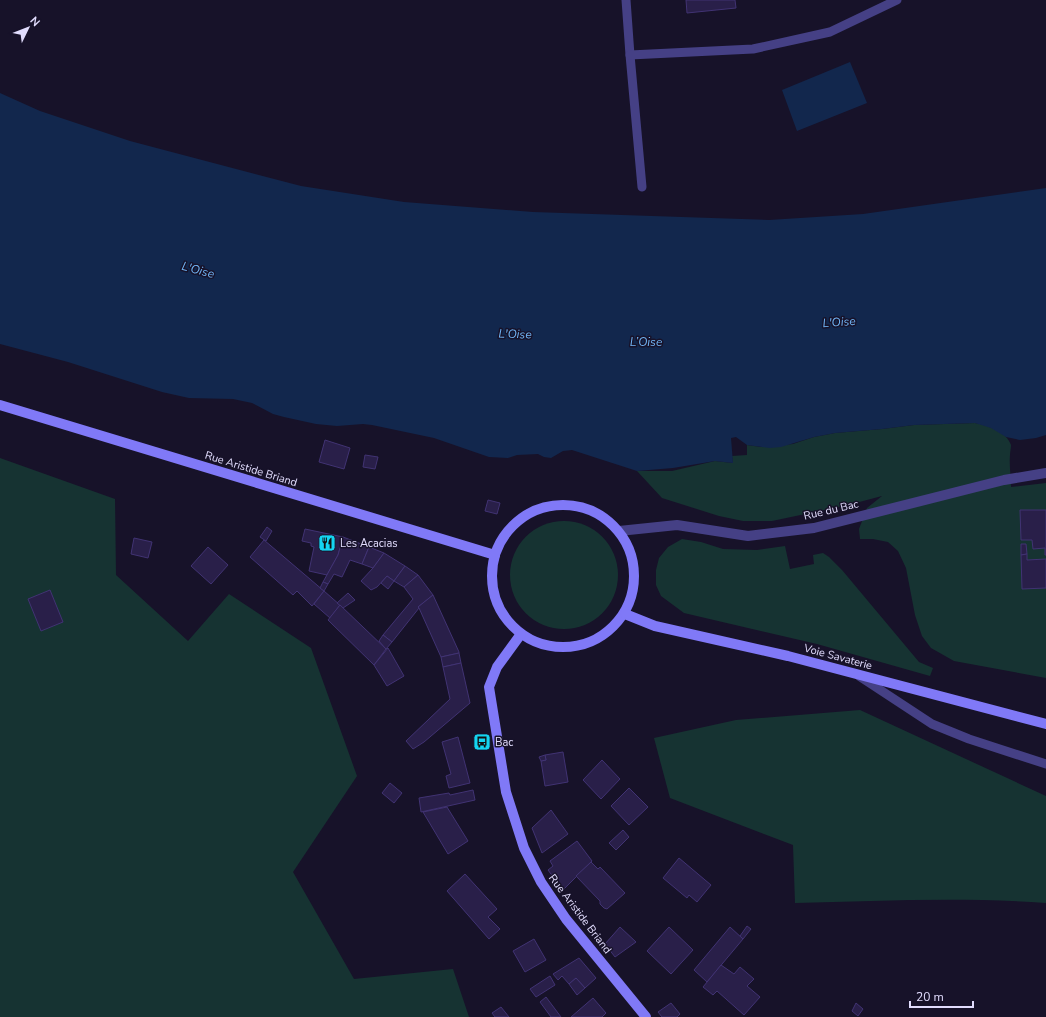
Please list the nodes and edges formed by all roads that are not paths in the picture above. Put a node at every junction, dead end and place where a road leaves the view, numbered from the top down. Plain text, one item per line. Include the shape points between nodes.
1 (626, 0) edge
2 (897, 0) edge
3 (630, 55) junction
4 (642, 187) dead end
5 (0, 405) edge
6 (1046, 473) edge
7 (619, 531) junction
8 (495, 555) junction
9 (625, 614) junction
10 (521, 634) junction
11 (854, 674) junction
12 (1046, 724) edge
13 (1046, 764) edge
14 (646, 1017) edge

1 - 3 lane
2 - 3 lane via 830,32 753,50
3 - 4 lane
5 - 8 main road, Rue Aristide Briand
6 - 7 street, Rue du Bac via 1004,480 806,528 748,536 677,525
7 - 8 main road via 602,516 582,507 560,505 539,509 520,520 505,535
7 - 9 main road via 630,550 635,571 633,593
8 - 10 main road via 492,577 496,599 505,618
9 - 10 main road via 609,632 589,644 565,648 542,645
9 - 11 main road, Voie Savaterie via 655,626 788,656
10 - 14 main road, Rue Aristide Briand via 498,667 489,688 506,792 522,841 541,882 566,919
11 - 12 main road, Voie Savaterie
11 - 13 lane via 932,724

